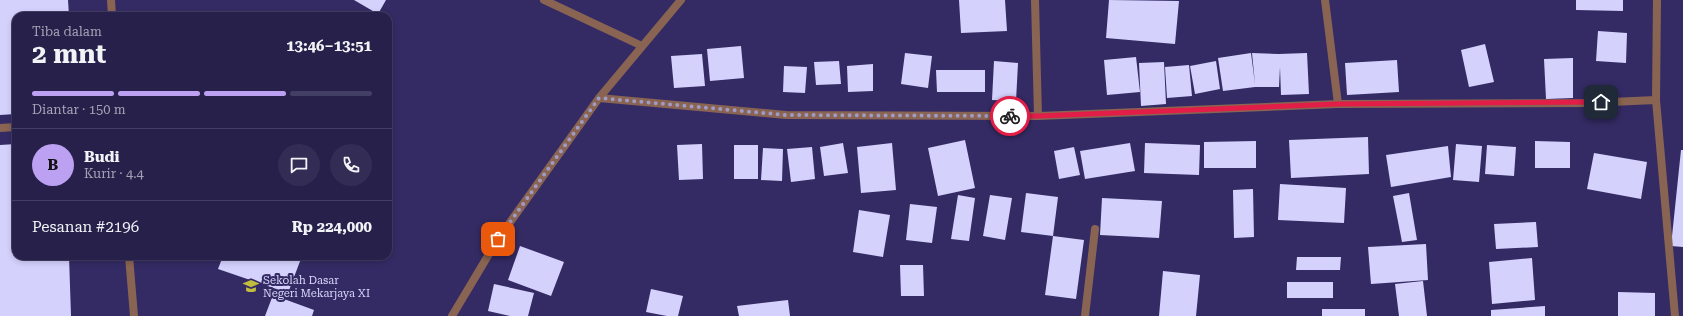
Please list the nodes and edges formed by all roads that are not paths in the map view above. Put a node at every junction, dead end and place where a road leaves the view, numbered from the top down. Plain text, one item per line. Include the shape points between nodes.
1 (111, 0) edge
2 (544, 0) edge
3 (681, 0) edge
4 (1035, 0) edge
5 (1325, 0) edge
6 (1657, 0) edge
7 (112, 12) edge
8 (642, 46) junction
9 (599, 98) junction
10 (1656, 100) junction
11 (1338, 104) junction
12 (1038, 116) junction
13 (12, 127) edge
14 (0, 128) edge
15 (1094, 228) dead end
16 (129, 260) edge
17 (134, 316) edge
18 (452, 316) edge
19 (1085, 316) edge
20 (1675, 316) edge

1 - 7 street
2 - 8 street
3 - 8 street
4 - 12 street
5 - 11 street
6 - 10 street
8 - 9 street
9 - 12 street via 786,115
9 - 18 street via 498,239
10 - 11 street via 1588,103
10 - 20 street
11 - 12 street
13 - 14 street
15 - 19 street
16 - 17 street

